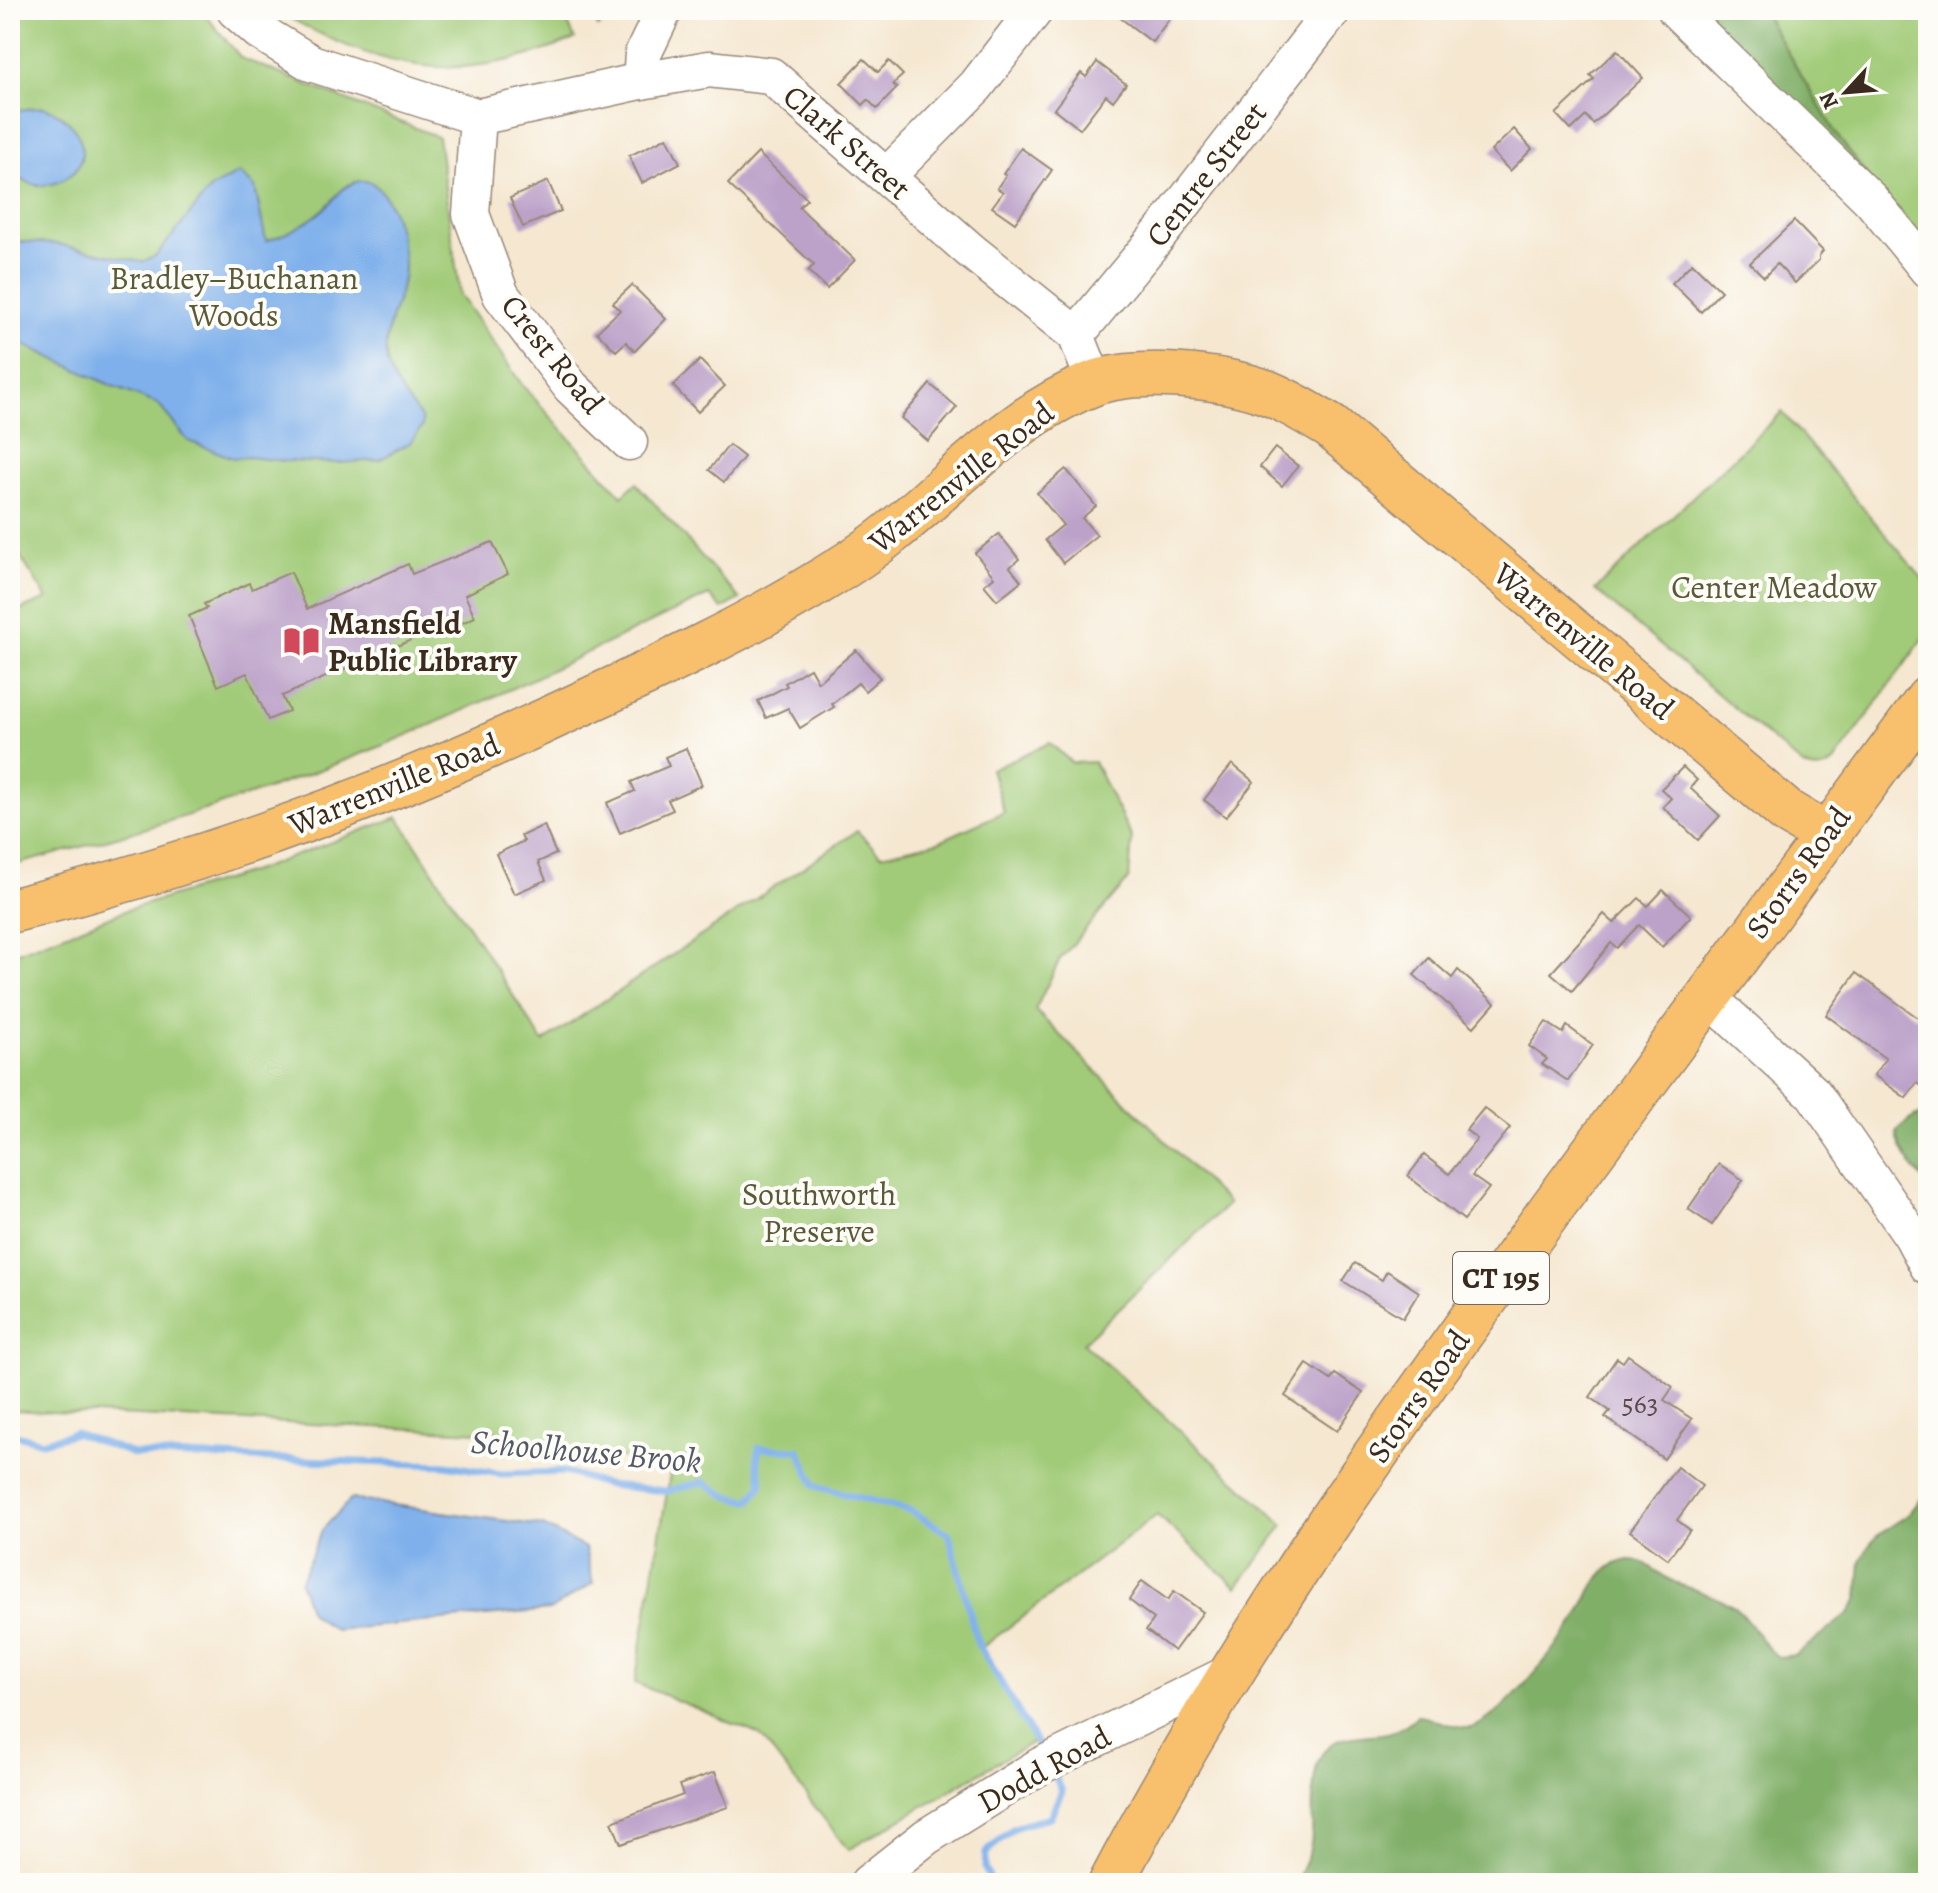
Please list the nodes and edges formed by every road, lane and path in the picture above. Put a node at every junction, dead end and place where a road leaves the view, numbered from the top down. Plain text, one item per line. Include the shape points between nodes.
1 (235, 10) edge
2 (664, 10) edge
3 (1035, 10) edge
4 (1333, 10) edge
5 (1676, 10) edge
6 (641, 81) junction
7 (478, 117) junction
8 (887, 176) junction
9 (1928, 270) edge
10 (1076, 335) junction
11 (1095, 383) junction
12 (629, 442) dead end
13 (1928, 699) edge
14 (1824, 834) junction
15 (10, 911) edge
16 (1708, 997) junction
17 (1928, 1266) edge
18 (1230, 1673) junction
19 (868, 1883) edge
20 (1111, 1883) edge

1 - 7 street via 311,63
2 - 6 street via 643,54
3 - 8 street via 976,86
4 - 10 street, Centre Street
5 - 9 street via 1871,200
6 - 7 street, Clark Street
6 - 8 street, Clark Street via 709,69 771,76
7 - 12 street, Crest Road via 471,214 501,295 571,387
8 - 10 street, Clark Street
10 - 11 street, Clark Street
11 - 14 main road, Warrenville Road via 1187,376 1228,383 1266,392 1331,427 1787,812
11 - 15 main road, Warrenville Road via 1005,434 846,564 639,677 306,822 136,879
13 - 14 main road, Storrs Road / CT 195
14 - 16 main road, Storrs Road / CT 195
16 - 17 street via 1813,1093
16 - 18 main road, Storrs Road / CT 195 via 1454,1342
18 - 19 street, Dodd Road via 1053,1759 926,1837
18 - 20 main road, Storrs Road / CT 195

